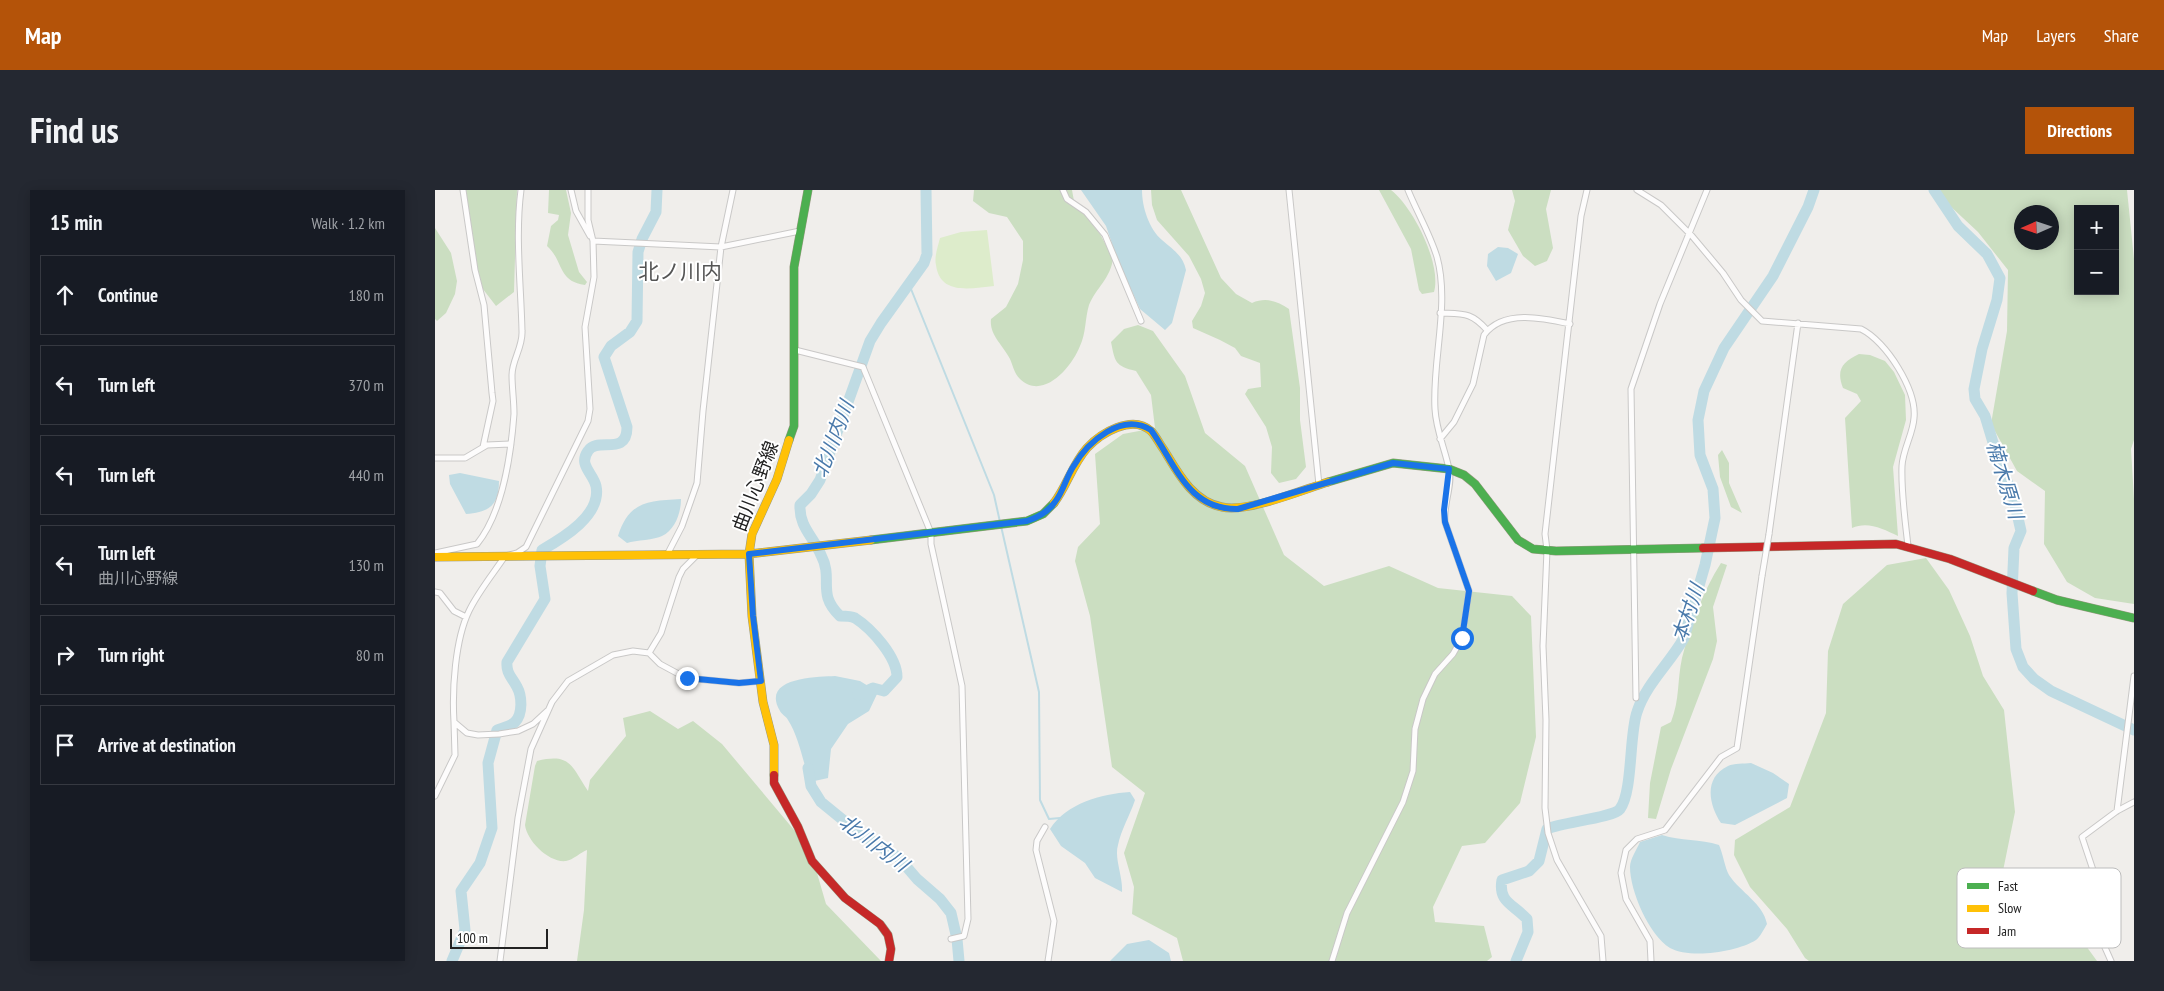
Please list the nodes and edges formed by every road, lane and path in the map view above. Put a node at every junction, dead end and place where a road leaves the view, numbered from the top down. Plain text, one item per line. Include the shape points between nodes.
1 (463, 190) edge
2 (521, 190) edge
3 (571, 190) edge
4 (588, 190) edge
5 (733, 190) edge
6 (808, 190) edge
7 (1063, 190) edge
8 (1289, 190) edge
9 (1408, 190) edge
10 (1587, 190) edge
11 (1637, 190) edge
12 (1707, 190) edge
13 (799, 231) junction
14 (1690, 233) junction
15 (593, 241) junction
16 (721, 247) junction
17 (1440, 313) junction
18 (1141, 321) dead end
19 (1799, 323) junction
20 (1570, 324) junction
21 (1487, 330) junction
22 (795, 350) junction
23 (1440, 440) junction
24 (511, 444) junction
25 (483, 447) junction
26 (435, 458) edge
27 (1449, 469) junction
28 (1319, 485) junction
29 (931, 533) junction
30 (1908, 546) junction
31 (1634, 549) junction
32 (1547, 550) junction
33 (435, 553) edge
34 (749, 554) junction
35 (667, 555) junction
36 (505, 556) junction
37 (696, 556) junction
38 (435, 557) edge
39 (435, 592) edge
40 (466, 618) junction
41 (2134, 618) edge
42 (649, 653) junction
43 (2134, 676) edge
44 (761, 681) junction
45 (1636, 698) dead end
46 (547, 711) junction
47 (454, 722) junction
48 (435, 796) edge
49 (2134, 802) edge
50 (2117, 811) junction
51 (1045, 827) dead end
52 (2092, 868) edge
53 (951, 939) dead end
54 (2105, 948) edge
55 (500, 961) edge
56 (889, 961) edge
57 (1047, 961) edge
58 (1332, 961) edge
59 (1603, 961) edge
60 (1651, 961) edge
61 (2111, 961) edge

1 - 25 street via 475,270 484,305 493,401
2 - 24 street via 519,297 522,345 512,374 514,412
3 - 15 street via 576,211
4 - 15 street via 588,220
5 - 16 street
6 - 13 street, 曲川心野線
7 - 18 street via 1067,199 1086,212 1105,234
8 - 28 street
9 - 17 street via 1437,258
10 - 20 street via 1581,216
11 - 14 street via 1661,205
12 - 14 street
13 - 16 street
13 - 22 street, 曲川心野線 via 794,267
14 - 19 street via 1741,300 1762,320
14 - 31 street via 1660,304 1631,390
15 - 16 street
15 - 36 street via 594,277 585,327 589,421 526,547
16 - 35 street via 697,483 682,526
17 - 21 street via 1469,314
17 - 23 street via 1435,409
19 - 30 street via 1868,332 1905,380 1914,400 1915,416 1902,465
19 - 60 street, bridge via 1737,748 1721,757 1665,830 1637,839 1626,850 1622,862 1626,899 1650,941
20 - 21 street via 1521,317
20 - 32 street via 1549,484
21 - 23 street via 1473,384 1454,422
22 - 29 street via 863,367
22 - 34 street, 曲川心野線 via 794,426 777,479 751,534
23 - 27 street
24 - 25 street
24 - 33 street via 488,530 477,544
25 - 26 street via 465,458
27 - 28 street via 1393,463
27 - 32 street via 1475,484 1518,540 1533,549
27 - 58 street via 1445,522 1469,591 1462,638 1435,674 1423,699 1415,729 1413,771 1403,802 1347,913
28 - 29 street via 1238,509 1214,506 1195,495 1151,430 1131,423 1108,432 1085,450 1057,500 1040,516 1027,521
29 - 34 street
29 - 53 street via 962,686 968,919 964,936
30 - 31 street
30 - 41 street via 2057,600
31 - 32 street
31 - 45 street
32 - 59 street via 1543,646 1548,833 1557,860 1601,936
34 - 37 street
34 - 44 street, 曲川心野線
35 - 36 street
35 - 37 street
36 - 38 street
36 - 40 street
37 - 42 street via 679,577 661,634
39 - 40 street via 440,593 454,612
40 - 47 street via 457,661
42 - 44 street via 661,664 687,678 739,683
42 - 46 street via 633,651 613,655 579,672 567,680
43 - 50 street
44 - 56 street, 曲川心野線 via 774,745 773,776 781,799 798,827 812,861 822,874 889,935
46 - 47 street via 519,731 499,734 467,733
46 - 55 street via 531,749
47 - 48 street via 455,755
49 - 50 street
50 - 52 street via 2082,837
51 - 57 street via 1036,850 1054,921
54 - 61 street

